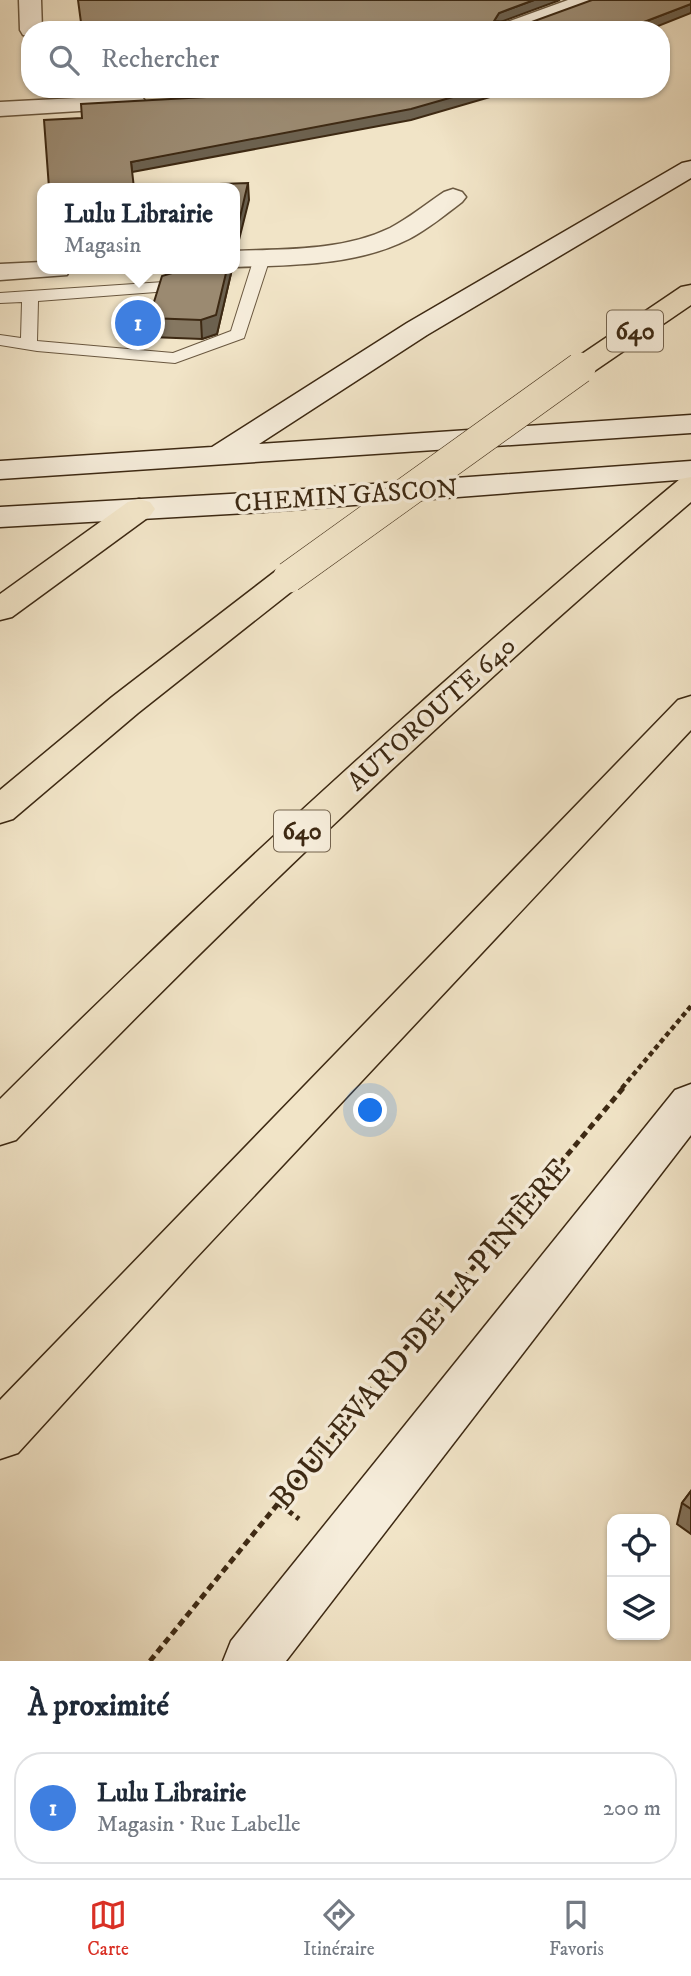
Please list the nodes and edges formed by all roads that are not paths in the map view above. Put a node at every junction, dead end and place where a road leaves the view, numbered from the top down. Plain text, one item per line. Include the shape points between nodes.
1 (30, 0) edge
2 (588, 0) edge
3 (31, 21) edge
4 (531, 21) edge
5 (34, 98) edge
6 (159, 100) edge
7 (0, 109) edge
8 (691, 168) edge
9 (453, 197) dead end
10 (262, 258) junction
11 (240, 259) edge
12 (37, 270) edge
13 (0, 272) edge
14 (177, 274) edge
15 (0, 278) edge
16 (691, 293) edge
17 (30, 297) junction
18 (0, 298) edge
19 (0, 340) edge
20 (29, 345) junction
21 (691, 424) edge
22 (218, 456) junction
23 (0, 470) edge
24 (691, 470) edge
25 (691, 486) edge
26 (139, 509) junction
27 (0, 517) edge
28 (0, 610) edge
29 (691, 708) edge
30 (0, 810) edge
31 (691, 1102) edge
32 (0, 1127) edge
33 (0, 1436) edge
34 (251, 1661) edge

1 - 3 main road
2 - 4 main road
5 - 6 main road
5 - 7 main road
8 - 22 main road via 428,323
9 - 10 main road via 396,235 362,247
10 - 11 main road
10 - 20 lane via 238,334 175,358
12 - 13 main road
13 - 15 main road
14 - 17 lane via 169,286
16 - 30 highway, 640, bridge via 289,577
17 - 18 lane
17 - 20 lane
19 - 20 lane
21 - 22 main road, CHEMIN GASCON
22 - 23 main road, CHEMIN GASCON
22 - 26 main road
24 - 26 main road, CHEMIN GASCON
25 - 32 highway, AUTOROUTE 640 / 640 via 296,836
26 - 27 main road, CHEMIN GASCON
26 - 28 highway
29 - 33 highway
31 - 34 main road

